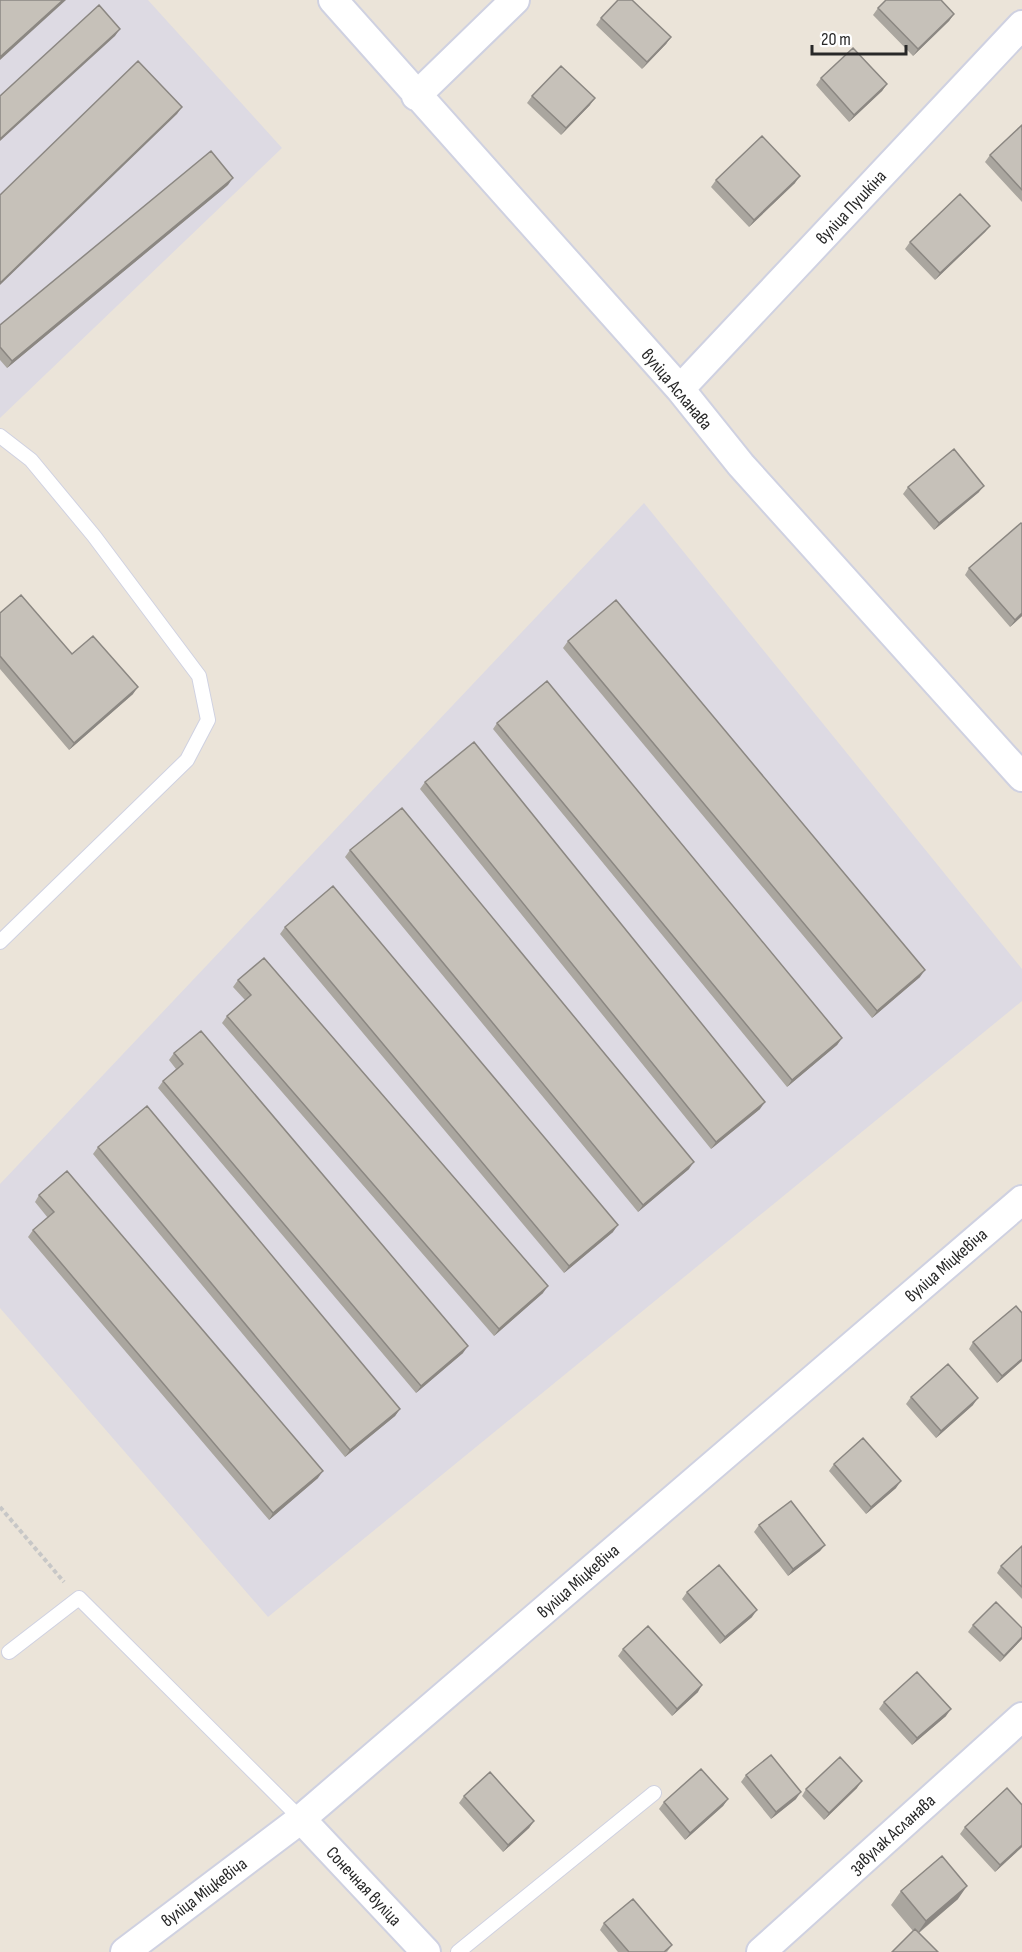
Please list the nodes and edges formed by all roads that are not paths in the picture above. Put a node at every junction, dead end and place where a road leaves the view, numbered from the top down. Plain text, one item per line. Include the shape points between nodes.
1 (333, 0) edge
2 (515, 0) edge
3 (1022, 26) edge
4 (416, 96) junction
5 (680, 389) junction
6 (0, 436) edge
7 (1022, 777) edge
8 (0, 942) edge
9 (1022, 1200) edge
10 (9, 1652) dead end
11 (1022, 1717) edge
12 (654, 1792) dead end
13 (301, 1819) junction
14 (125, 1952) edge
15 (426, 1952) edge
16 (458, 1952) edge
17 (761, 1952) edge

1 - 4 street, вуліца Асланава
2 - 4 street
3 - 5 street, вуліца Пушкіна
4 - 5 street, вуліца Асланава
5 - 7 street, вуліца Асланава via 741,465
6 - 8 lane via 31,460 94,536 199,676 208,720 187,760
9 - 13 street, вуліца Міцкевіча
10 - 13 lane via 78,1598
11 - 17 street, завулак Асланава
12 - 16 lane
13 - 14 street, вуліца Міцкевіча
13 - 15 street, Сонечная вуліца

